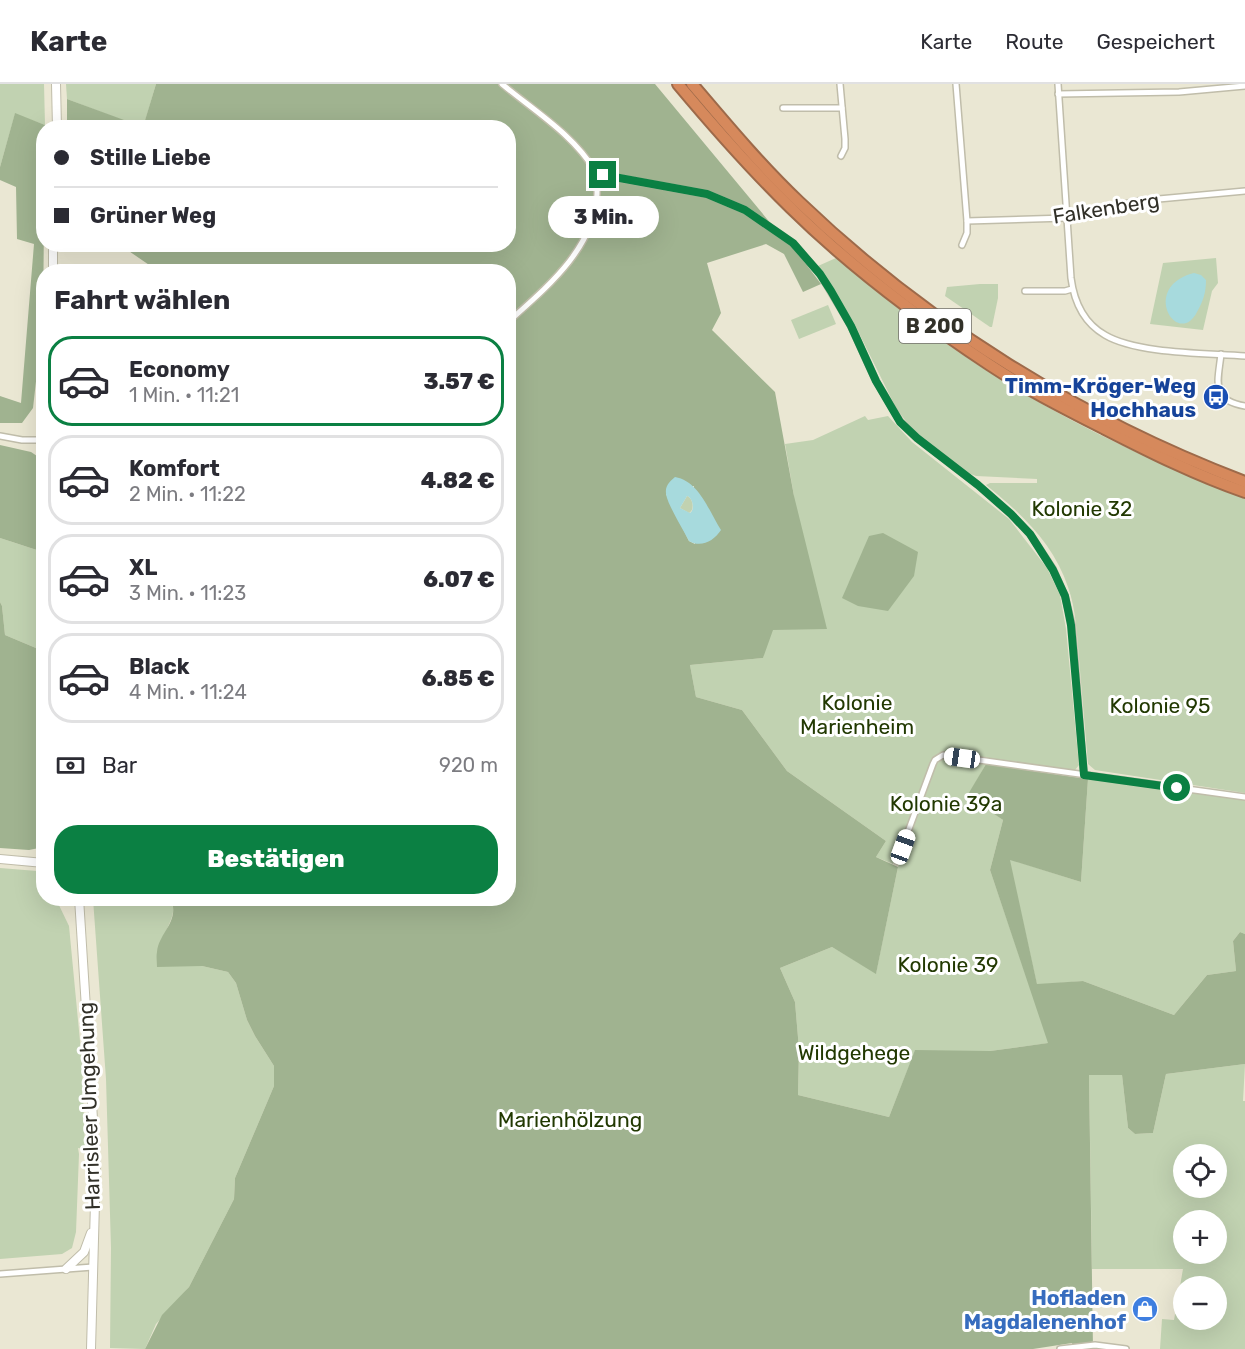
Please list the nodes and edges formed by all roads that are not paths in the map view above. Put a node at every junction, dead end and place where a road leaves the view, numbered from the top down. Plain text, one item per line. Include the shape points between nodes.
1 (56, 84) edge
2 (502, 84) edge
3 (678, 84) edge
4 (692, 84) edge
5 (840, 84) edge
6 (956, 84) edge
7 (1058, 84) edge
8 (1245, 86) edge
9 (1058, 94) junction
10 (783, 108) dead end
11 (842, 108) junction
12 (57, 120) edge
13 (841, 156) dead end
14 (596, 174) junction
15 (1245, 191) edge
16 (1067, 218) junction
17 (967, 221) junction
18 (962, 244) dead end
19 (1072, 289) junction
20 (1026, 291) dead end
21 (516, 314) edge
22 (1221, 354) junction
23 (1245, 356) edge
24 (1245, 406) edge
25 (0, 436) edge
26 (36, 440) edge
27 (1245, 482) edge
28 (1245, 492) edge
29 (1084, 775) junction
30 (1245, 797) edge
31 (899, 856) dead end
32 (0, 859) edge
33 (36, 862) edge
34 (80, 906) edge
35 (93, 1226) junction
36 (93, 1267) junction
37 (66, 1269) junction
38 (0, 1274) edge
39 (91, 1349) edge
40 (1060, 1349) edge
41 (1126, 1349) edge

1 - 12 main road
2 - 14 street via 573,142
3 - 28 highway, B 200 via 718,132 828,243 991,366 1161,458
4 - 27 highway, B 200 via 797,200 875,269 935,314 996,357 1079,405 1164,449
5 - 11 street
6 - 17 street
7 - 9 street
8 - 9 street via 1179,92
9 - 16 street
10 - 11 street
11 - 13 street via 845,148
14 - 21 street via 594,216 584,241 556,277
14 - 29 street via 707,194 745,210 793,243 820,274 900,422 1011,514 1030,534 1053,570 1065,596 1071,625
15 - 16 street, Falkenberg via 1137,201
16 - 17 street, Falkenberg
16 - 19 street
17 - 18 street
19 - 20 street
19 - 22 street via 1086,318 1111,338 1150,348
22 - 23 street
22 - 24 street via 1220,393 1229,403
25 - 26 street
29 - 30 street
29 - 31 street via 943,755 933,765
32 - 33 main road
34 - 35 main road, Harrisleer Umgehung via 96,1166
35 - 36 main road, Harrisleer Umgehung
35 - 37 main road via 84,1252
36 - 37 street
36 - 39 main road, Harrisleer Umgehung
37 - 38 street
40 - 41 street via 1095,1345

